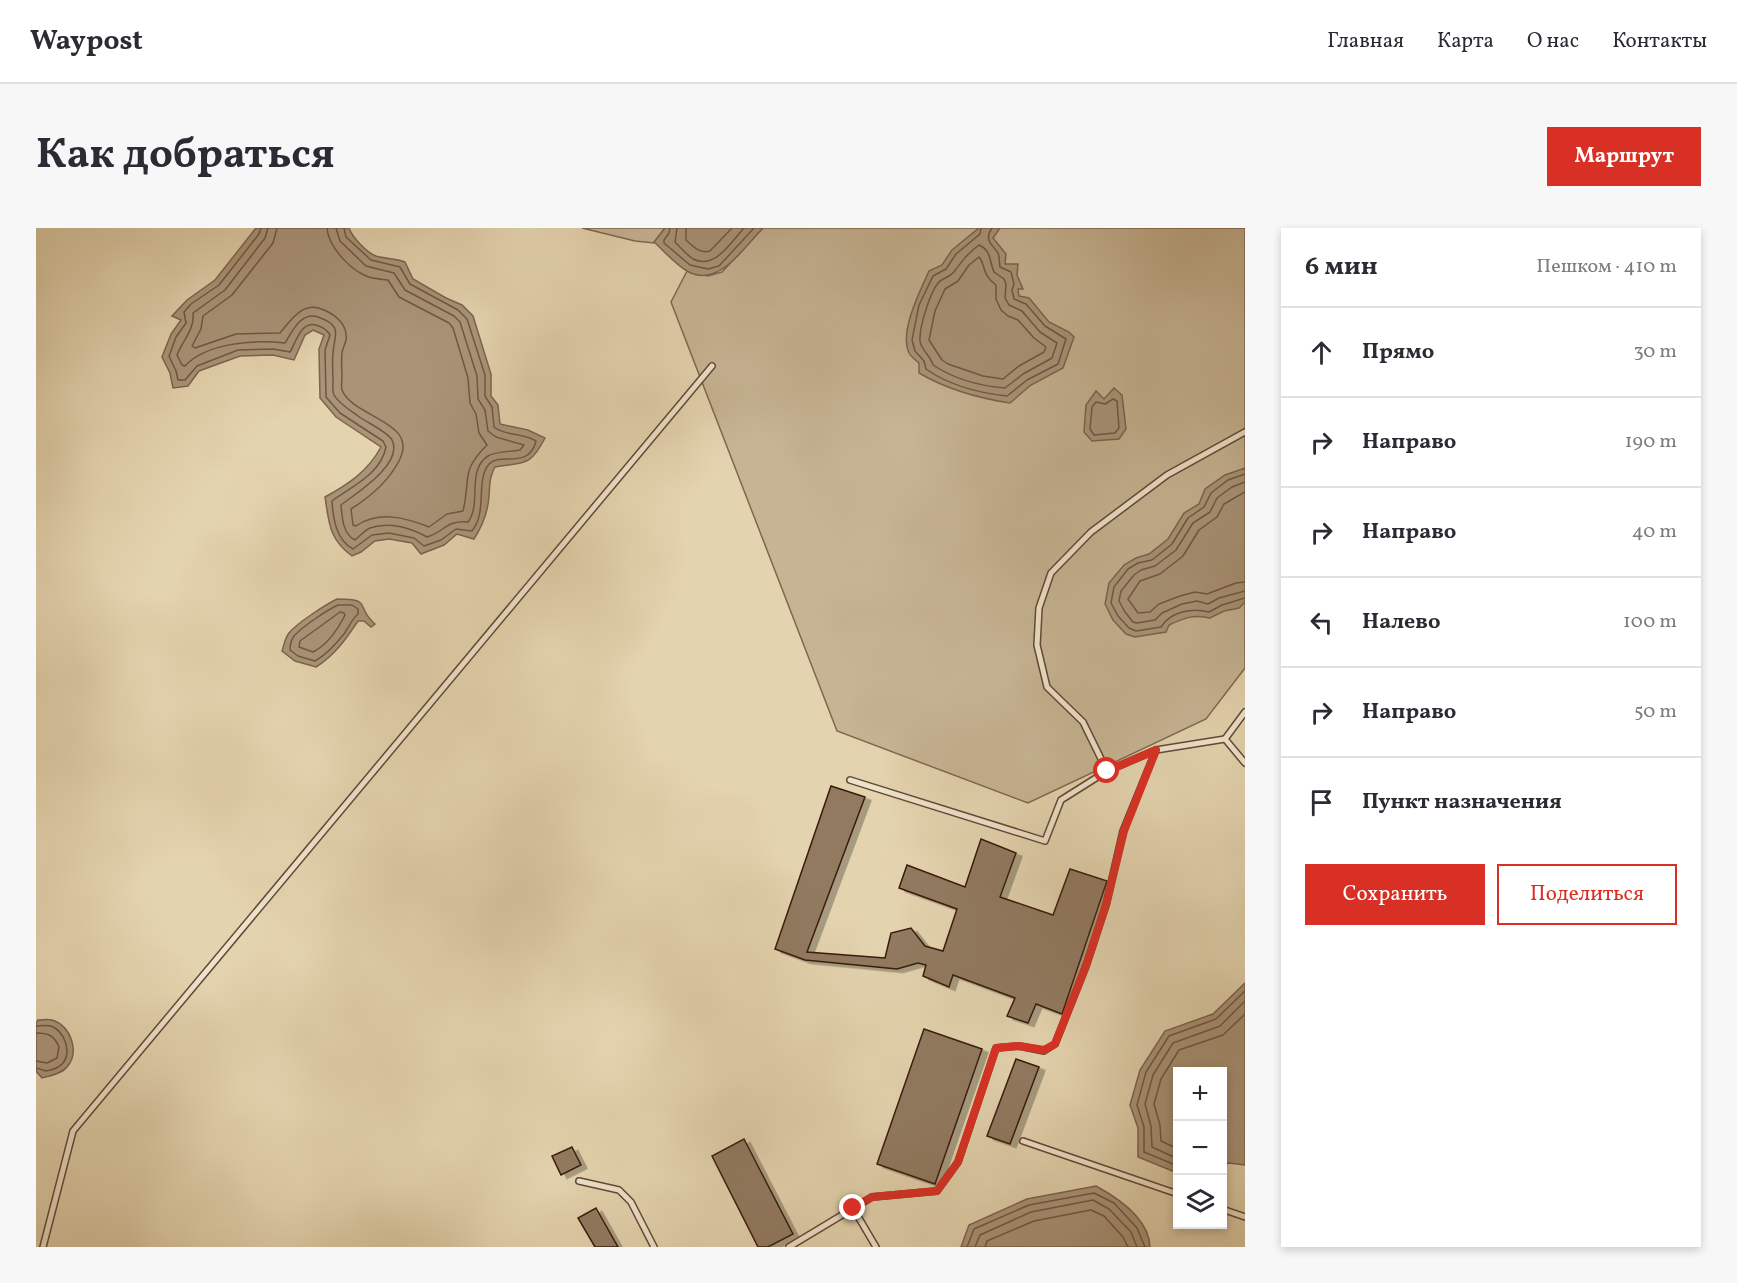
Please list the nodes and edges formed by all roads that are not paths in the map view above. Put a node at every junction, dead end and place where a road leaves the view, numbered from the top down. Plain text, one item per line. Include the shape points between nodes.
1 (712, 366) dead end
2 (1245, 432) edge
3 (1245, 712) edge
4 (1225, 739) junction
5 (1156, 750) junction
6 (1245, 763) edge
7 (1107, 771) junction
8 (850, 780) dead end
9 (1023, 1141) dead end
10 (579, 1181) dead end
11 (1173, 1192) edge
12 (853, 1208) junction
13 (1227, 1211) edge
14 (1245, 1216) edge
15 (43, 1247) edge
16 (654, 1247) edge
17 (789, 1247) edge
18 (876, 1247) edge

1 - 15 lane via 73,1131
2 - 7 lane via 1167,475 1091,532 1051,573 1039,608 1037,645 1047,687 1083,722
3 - 4 lane
4 - 5 lane
4 - 6 lane
5 - 7 lane
5 - 12 lane via 1124,831 1086,966 1055,1044 1044,1050 996,1048 958,1162 937,1191 872,1197
7 - 8 lane via 1060,800 1045,841
9 - 11 lane
10 - 16 lane via 619,1190 631,1203
12 - 17 lane
12 - 18 lane
13 - 14 lane

